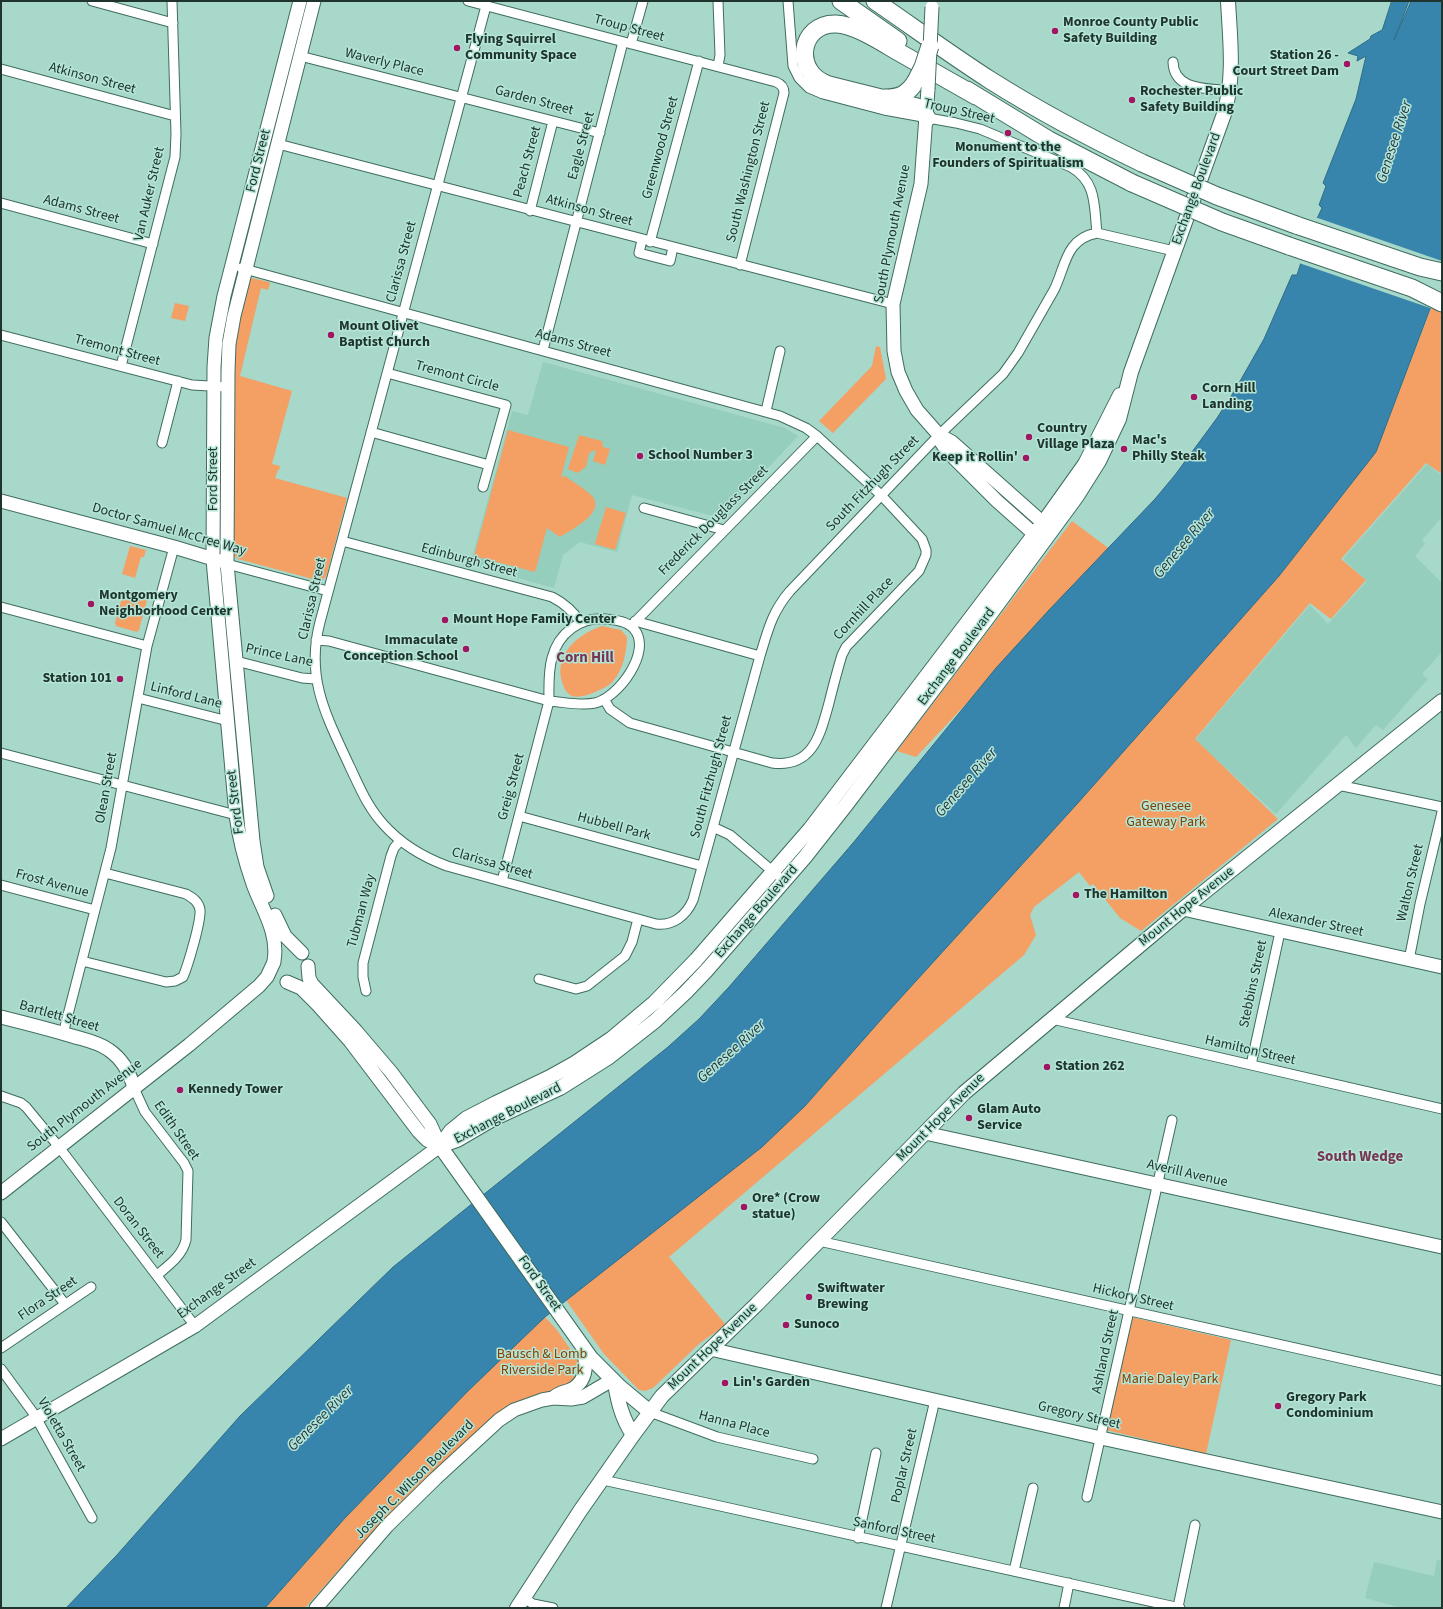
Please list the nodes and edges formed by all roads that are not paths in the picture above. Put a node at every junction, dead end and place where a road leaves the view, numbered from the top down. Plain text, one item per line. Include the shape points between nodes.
1 (92, 1) edge
2 (172, 1) edge
3 (300, 1) edge
4 (314, 1) edge
5 (468, 1) edge
6 (643, 1) edge
7 (718, 1) edge
8 (788, 1) edge
9 (841, 1) edge
10 (875, 1) edge
11 (894, 1) edge
12 (1228, 1) edge
13 (932, 4) edge
14 (486, 6) junction
15 (172, 23) junction
16 (627, 43) junction
17 (930, 46) joint
18 (300, 56) junction
19 (699, 62) junction
20 (1173, 62) dead end
21 (718, 66) junction
22 (1, 69) edge
23 (922, 85) junction
24 (782, 86) joint
25 (1230, 91) junction
26 (976, 96) junction
27 (461, 97) junction
28 (876, 97) junction
29 (175, 116) junction
30 (927, 118) junction
31 (554, 121) junction
32 (1076, 129) junction
33 (600, 133) junction
34 (278, 144) junction
35 (437, 186) junction
36 (1, 203) edge
37 (530, 211) junction
38 (576, 223) junction
39 (1097, 233) junction
40 (646, 241) junction
41 (153, 244) junction
42 (673, 247) junction
43 (1174, 251) junction
44 (232, 265) junction
45 (740, 265) junction
46 (246, 269) junction
47 (1442, 273) edge
48 (1412, 288) junction
49 (1442, 298) edge
50 (1442, 303) edge
51 (894, 304) junction
52 (403, 312) junction
53 (1, 335) edge
54 (543, 350) junction
55 (780, 351) dead end
56 (121, 366) junction
57 (387, 373) junction
58 (178, 381) junction
59 (214, 387) junction
60 (228, 387) junction
61 (766, 411) junction
62 (371, 432) junction
63 (818, 436) junction
64 (939, 436) junction
65 (162, 443) dead end
66 (489, 465) junction
67 (483, 487) dead end
68 (881, 495) junction
69 (1, 501) edge
70 (644, 508) dead end
71 (724, 530) junction
72 (1043, 532) junction
73 (342, 541) junction
74 (174, 547) junction
75 (213, 560) junction
76 (227, 564) junction
77 (328, 591) junction
78 (1, 607) edge
79 (581, 623) junction
80 (633, 624) junction
81 (316, 640) junction
82 (147, 646) junction
83 (760, 656) junction
84 (236, 661) junction
85 (316, 679) junction
86 (138, 698) junction
87 (604, 699) junction
88 (549, 701) junction
89 (1442, 702) edge
90 (228, 721) junction
91 (734, 752) junction
92 (1, 753) edge
93 (1338, 785) junction
94 (122, 786) junction
95 (1442, 807) edge
96 (1442, 812) edge
97 (236, 814) junction
98 (519, 816) junction
99 (713, 827) junction
100 (400, 841) junction
101 (702, 866) junction
102 (105, 874) junction
103 (778, 876) junction
104 (502, 881) junction
105 (1, 885) edge
106 (1183, 909) junction
107 (95, 910) junction
108 (638, 919) junction
109 (1280, 932) junction
110 (302, 953) junction
111 (82, 960) junction
112 (1409, 960) junction
113 (274, 962) junction
114 (308, 966) junction
115 (1442, 967) edge
116 (538, 979) dead end
117 (287, 982) junction
118 (366, 990) dead end
119 (1, 1017) edge
120 (1052, 1019) junction
121 (63, 1034) junction
122 (189, 1045) junction
123 (1251, 1065) junction
124 (134, 1088) junction
125 (1, 1096) edge
126 (1442, 1109) edge
127 (1172, 1120) dead end
128 (924, 1133) junction
129 (440, 1146) junction
130 (59, 1148) junction
131 (1158, 1184) junction
132 (3, 1188) edge
133 (1, 1222) edge
134 (818, 1241) junction
135 (1442, 1247) edge
136 (157, 1275) junction
137 (91, 1287) dead end
138 (65, 1304) junction
139 (1129, 1312) junction
140 (195, 1326) junction
141 (581, 1344) junction
142 (1, 1348) edge
143 (710, 1350) junction
144 (1, 1369) edge
145 (614, 1381) junction
146 (1442, 1381) edge
147 (553, 1398) junction
148 (935, 1400) junction
149 (650, 1412) junction
150 (36, 1418) junction
151 (633, 1435) junction
152 (1102, 1438) junction
153 (1, 1439) edge
154 (876, 1453) dead end
155 (814, 1459) dead end
156 (603, 1480) junction
157 (1033, 1488) dead end
158 (1087, 1497) dead end
159 (1442, 1512) edge
160 (92, 1518) dead end
161 (1195, 1525) dead end
162 (858, 1538) junction
163 (900, 1546) junction
164 (1014, 1571) junction
165 (1069, 1584) junction
166 (520, 1603) edge
167 (316, 1608) edge
168 (553, 1608) edge
169 (886, 1608) edge
170 (1064, 1608) edge
171 (1179, 1608) edge

1 - 15 street
2 - 15 street, Van Auker Street
3 - 44 main road, Ford Street
4 - 18 main road, Ford Street
5 - 14 street, Troup Street
6 - 16 street, Eagle Street
7 - 21 street
8 - 30 street, Troup Street via 791,54 795,70 806,85 823,94
9 - 26 highway
10 - 32 highway via 990,80
11 - 32 highway
12 - 25 main road, Exchange Boulevard via 1232,71
13 - 17 main road, bridge
14 - 16 street, Troup Street
14 - 27 street, Clarissa Street
15 - 29 street, Van Auker Street
16 - 19 street, Troup Street
16 - 33 street, Eagle Street
17 - 23 highway, bridge via 923,68
18 - 27 street, Waverly Place
18 - 34 main road, Ford Street
19 - 21 street, Troup Street
19 - 40 street, Greenwood Street
20 - 25 street via 1175,74 1183,83
21 - 24 street, Troup Street via 776,82
22 - 29 street, Atkinson Street
23 - 28 highway via 903,96
23 - 30 main road, South Plymouth Avenue
24 - 45 street, South Washington Street via 784,93
25 - 43 main road, Exchange Boulevard
26 - 28 highway via 852,28 830,25 814,32 804,53 806,66 812,75 822,83
26 - 48 highway, bridge via 1062,147 1132,183 1222,222
27 - 31 street, Garden Street
27 - 35 street, Clarissa Street
28 - 30 highway via 917,107
29 - 41 street, Van Auker Street via 175,157
30 - 39 street, Troup Street via 985,130 1077,170 1092,191
30 - 51 main road, South Plymouth Avenue via 922,184
31 - 33 street, Garden Street
31 - 37 street, Peach Street
32 - 47 highway, bridge via 1142,163 1205,191
33 - 38 street, Eagle Street
34 - 35 street, Atkinson Street
34 - 46 main road, Ford Street
35 - 37 street, Atkinson Street
35 - 52 street, Clarissa Street
36 - 41 street, Adams Street
37 - 38 street, Atkinson Street
38 - 40 street, Atkinson Street
38 - 54 street, Eagle Street
39 - 43 street
39 - 64 street, South Fitzhugh Street via 1086,235 1073,245 1065,258 1060,279 1011,364
40 - 42 street, Atkinson Street
40 - 42 street via 639,253 670,261
41 - 56 street, Van Auker Street
42 - 45 street, Atkinson Street
43 - 72 main road, Exchange Boulevard via 1131,372 1120,415 1107,445 1084,485
44 - 46 street, Adams Street
44 - 59 main road, Ford Street via 217,331
45 - 51 street, Atkinson Street
46 - 52 street, Adams Street
46 - 60 main road, Ford Street via 231,330
48 - 49 highway
48 - 50 highway
51 - 64 main road, South Plymouth Avenue via 893,343 898,372 917,410
52 - 54 street, Adams Street
52 - 57 street, Clarissa Street
53 - 56 street, Tremont Street
54 - 61 street, Adams Street
55 - 61 street
56 - 58 street, Tremont Street
57 - 62 street, Clarissa Street
57 - 66 street, Tremont Circle via 506,405
58 - 59 street, Tremont Street
58 - 65 street
59 - 60 street, Tremont Street
59 - 75 main road, Ford Street
60 - 76 main road, Ford Street
61 - 63 street, Adams Street via 794,422
62 - 66 street
62 - 73 street, Clarissa Street
63 - 68 street, Adams Street
63 - 71 street, Frederick Douglass Street
64 - 68 street, South Fitzhugh Street
64 - 72 main road, South Plymouth Avenue via 947,451 997,501
66 - 67 street, Tremont Circle
68 - 83 street, South Fitzhugh Street via 777,607
68 - 91 street, Cornhill Place via 922,539 926,550 925,561 846,647 820,732 809,752 792,762 781,764
69 - 74 main road, Doctor Samuel McCree Way
70 - 71 street
71 - 80 street, Frederick Douglass Street
72 - 103 main road, Exchange Boulevard via 986,620 837,816
73 - 77 street, Clarissa Street
73 - 79 street, Edinburgh Street via 552,598 562,602
74 - 75 main road, Doctor Samuel McCree Way
74 - 82 street, Olean Street
75 - 76 main road, Doctor Samuel McCree Way
75 - 90 main road, Ford Street
76 - 77 street, Doctor Samuel McCree Way
76 - 84 main road, Ford Street
77 - 81 street, Clarissa Street
78 - 82 street
79 - 80 street via 604,618
79 - 88 street via 566,633 554,651 549,674
80 - 83 street
80 - 87 street via 640,644 637,658 624,682
81 - 85 street, Clarissa Street
81 - 88 street via 329,641
82 - 86 street, Olean Street
83 - 91 street, South Fitzhugh Street
84 - 85 street, Prince Lane via 302,678
84 - 110 main road, Ford Street via 249,812 256,862 262,884 283,934
85 - 100 street, Clarissa Street via 326,715 368,804
86 - 90 street, Linford Lane
86 - 94 street, Olean Street
87 - 88 street via 596,703 582,704
87 - 91 street via 610,709 630,723
88 - 98 street, Greig Street
89 - 93 main road, Mount Hope Avenue
90 - 97 main road, Ford Street
91 - 99 street, South Fitzhugh Street
92 - 94 street
93 - 95 street
93 - 106 main road, Mount Hope Avenue
94 - 97 street
94 - 102 street, Olean Street
96 - 112 street, Walton Street
97 - 113 main road, Ford Street via 248,868 275,939
98 - 101 street, Hubbell Park
98 - 104 street, Greig Street
99 - 101 street, South Fitzhugh Street
99 - 103 street via 730,835
100 - 104 street, Clarissa Street via 439,863
100 - 118 street, Tubman Way via 391,856 363,963
101 - 108 street, Clarissa Street via 691,905 681,917 671,923 660,924
102 - 107 street, Olean Street
102 - 111 street via 186,894 195,899 200,909 200,919 183,977 176,981 166,982
103 - 129 main road, Exchange Boulevard via 644,1012 611,1039 575,1063 477,1112 457,1125
103 - 129 main road, Exchange Boulevard via 696,981 660,1017 632,1040 560,1088 490,1121 458,1140
104 - 108 street, Clarissa Street
105 - 107 street, Frost Avenue
106 - 109 main road, Alexander Street
106 - 120 main road, Mount Hope Avenue
107 - 111 street, Olean Street
108 - 116 street via 625,956 587,986 574,989
109 - 112 main road, Alexander Street
109 - 123 street, Stebbins Street
110 - 113 main road via 287,949 280,952
110 - 114 main road
111 - 121 street, Olean Street
112 - 115 main road, Alexander Street
113 - 117 main road via 276,974 280,980
113 - 122 main road, South Plymouth Avenue via 265,980
114 - 117 main road via 301,979 293,983
114 - 129 main road, Ford Street via 309,978 314,986 365,1041 411,1099 432,1127
117 - 122 main road, South Plymouth Avenue via 278,982 270,986
117 - 129 main road, Ford Street via 314,999 350,1041 419,1132 427,1140
119 - 121 main road, Bartlett Street
120 - 123 street, Hamilton Street
120 - 128 main road, Mount Hope Avenue via 975,1083
121 - 124 main road, Bartlett Street via 97,1044 110,1051 130,1074
122 - 124 main road, South Plymouth Avenue
123 - 126 street, Hamilton Street
124 - 130 main road, South Plymouth Avenue
124 - 136 street, Edith Street via 145,1112 188,1172 184,1249
125 - 130 street, Doran Street via 23,1105
127 - 131 street, Ashland Street
128 - 131 main road, Averill Avenue
128 - 134 main road, Mount Hope Avenue
129 - 140 main road, Exchange Street
129 - 141 main road, Ford Street
130 - 132 main road, South Plymouth Avenue
130 - 136 street, Doran Street
131 - 135 main road, Averill Avenue
131 - 139 street, Ashland Street
133 - 138 street
134 - 139 street, Hickory Street
134 - 143 main road, Mount Hope Avenue
136 - 140 street, Doran Street
137 - 138 street, Flora Street
138 - 142 street, Flora Street
139 - 146 street, Hickory Street
139 - 152 street, Ashland Street
140 - 150 main road, Exchange Street
141 - 145 main road, Ford Street
141 - 147 main road, Joseph C. Wilson Boulevard via 586,1358 583,1378 572,1389
143 - 148 main road, Gregory Street
143 - 149 main road, Mount Hope Avenue via 662,1396
144 - 150 street, Violetta Street
145 - 147 main road, Joseph C. Wilson Boulevard via 583,1397 571,1400
145 - 149 main road, Ford Street
145 - 151 main road via 624,1421
147 - 167 main road, Joseph C. Wilson Boulevard via 514,1410 486,1432 387,1526
148 - 152 main road, Gregory Street
148 - 163 street, Poplar Street
149 - 151 main road, Mount Hope Avenue
149 - 155 street, Hanna Place via 717,1437
150 - 153 main road, Exchange Street
150 - 160 street, Violetta Street
151 - 156 main road, Mount Hope Avenue
152 - 158 street, Ashland Street
152 - 159 main road, Gregory Street
154 - 162 street
156 - 162 street, Sanford Street
156 - 166 main road, Mount Hope Avenue
157 - 164 street
161 - 171 street
162 - 163 street, Sanford Street
163 - 164 street, Sanford Street
163 - 169 street, Poplar Street
164 - 165 street, Sanford Street
165 - 170 street
165 - 171 street, Sanford Street
166 - 168 street

